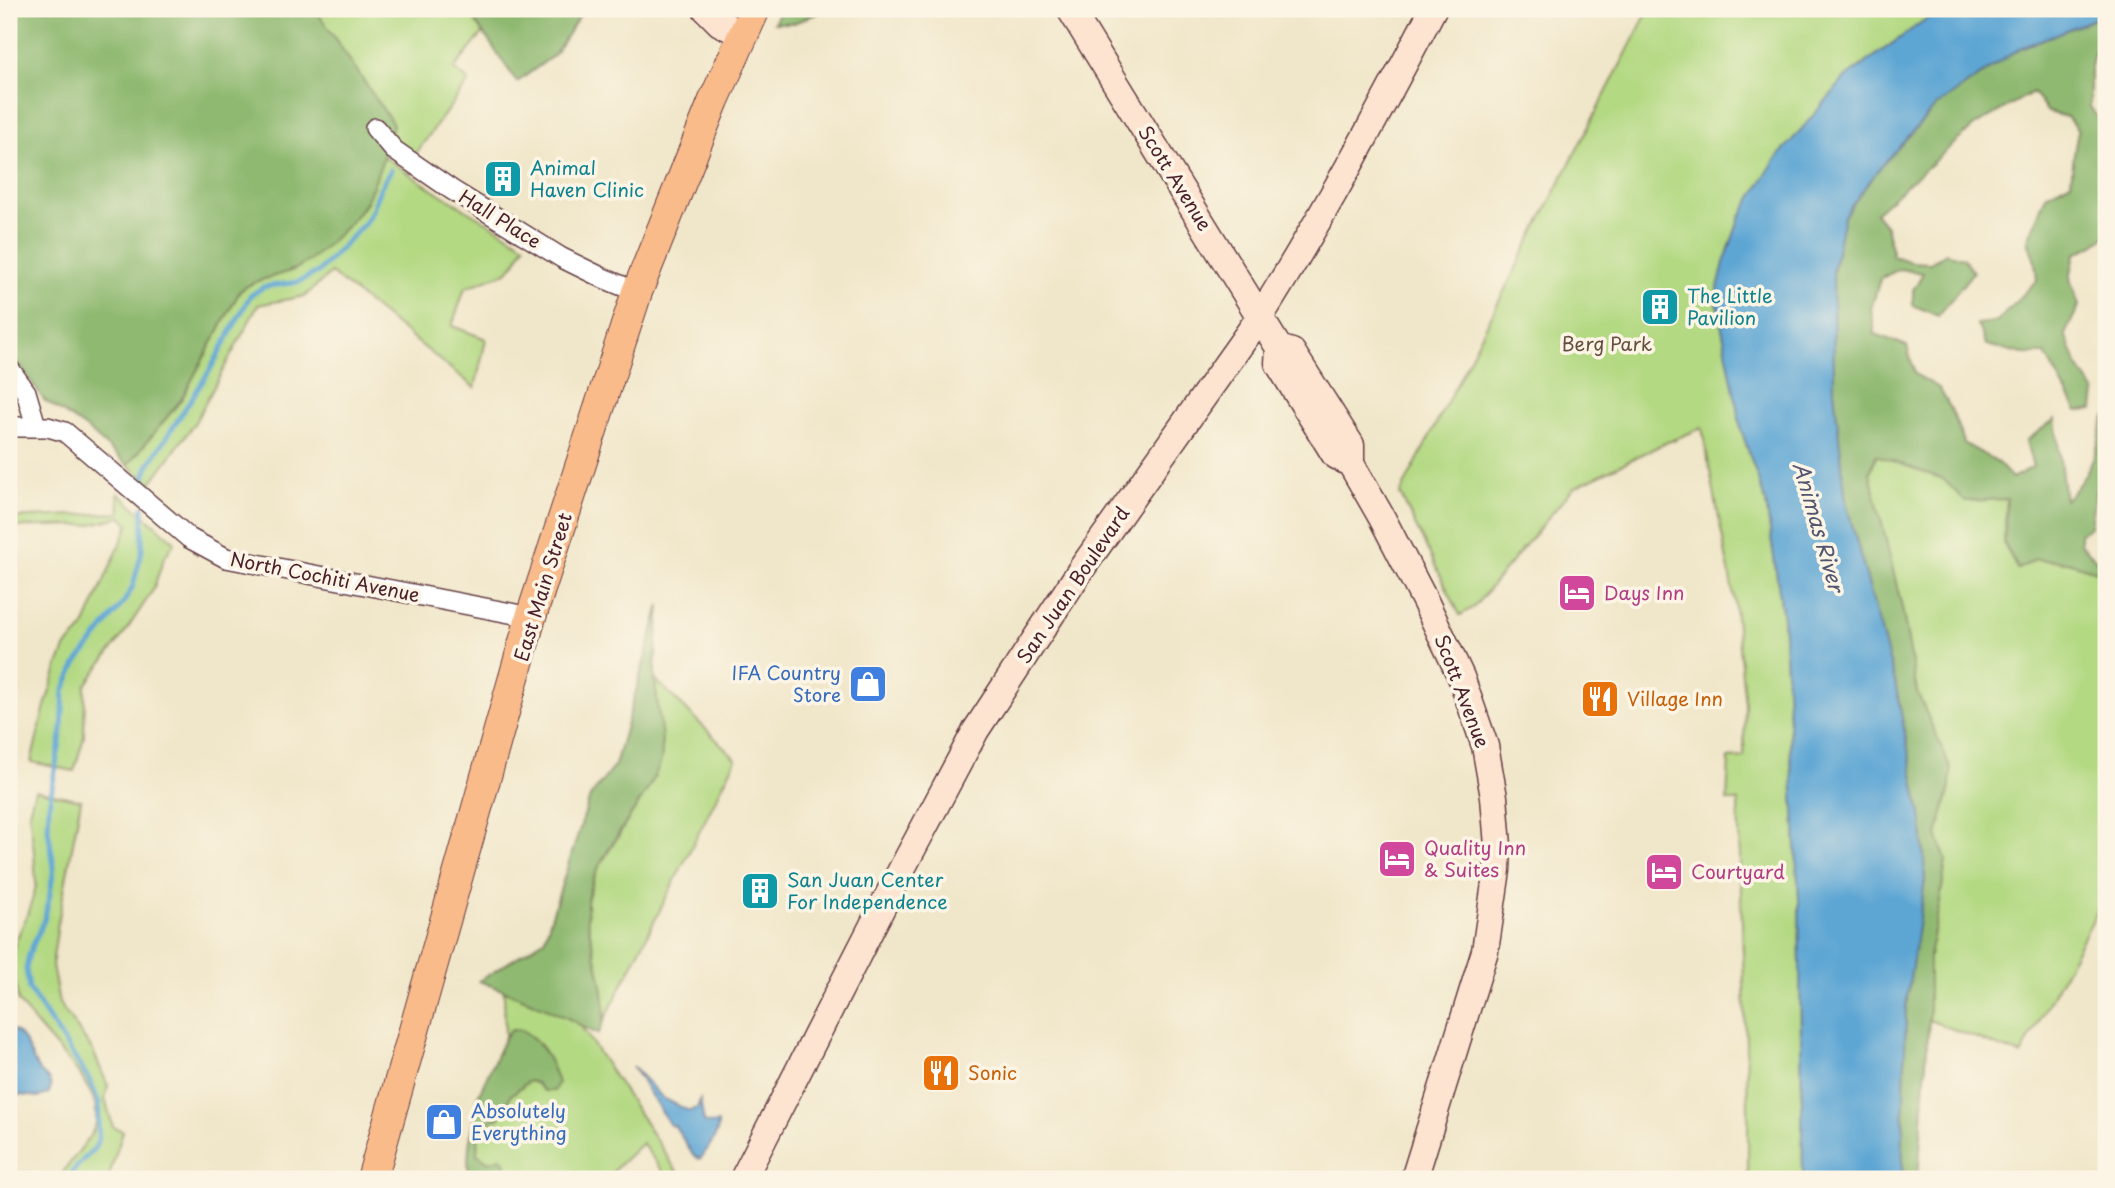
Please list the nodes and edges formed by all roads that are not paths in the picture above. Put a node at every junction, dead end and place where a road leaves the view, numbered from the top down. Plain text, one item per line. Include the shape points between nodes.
1 (706, 9) edge
2 (1070, 9) edge
3 (1433, 9) edge
4 (749, 22) edge
5 (375, 128) dead end
6 (638, 292) junction
7 (1261, 317) junction
8 (9, 368) edge
9 (36, 426) junction
10 (9, 427) edge
11 (531, 617) junction
12 (372, 1179) edge
13 (743, 1179) edge
14 (1414, 1179) edge

1 - 4 main road via 720,23
2 - 7 main road, Scott Avenue
3 - 7 main road, San Juan Boulevard via 1352,163
4 - 6 main road, East Main Street
5 - 6 street, Hall Place via 394,150 452,190 562,258
6 - 11 main road, East Main Street
7 - 13 main road, San Juan Boulevard via 1082,568 976,730
7 - 14 main road, Scott Avenue via 1279,348 1278,363 1335,455 1352,464 1382,518 1461,677 1485,746 1497,819 1497,870 1485,951
8 - 9 street via 26,393
9 - 10 street, North Cochiti Avenue
9 - 11 street, North Cochiti Avenue via 65,432 189,538 226,558
11 - 12 main road, East Main Street

